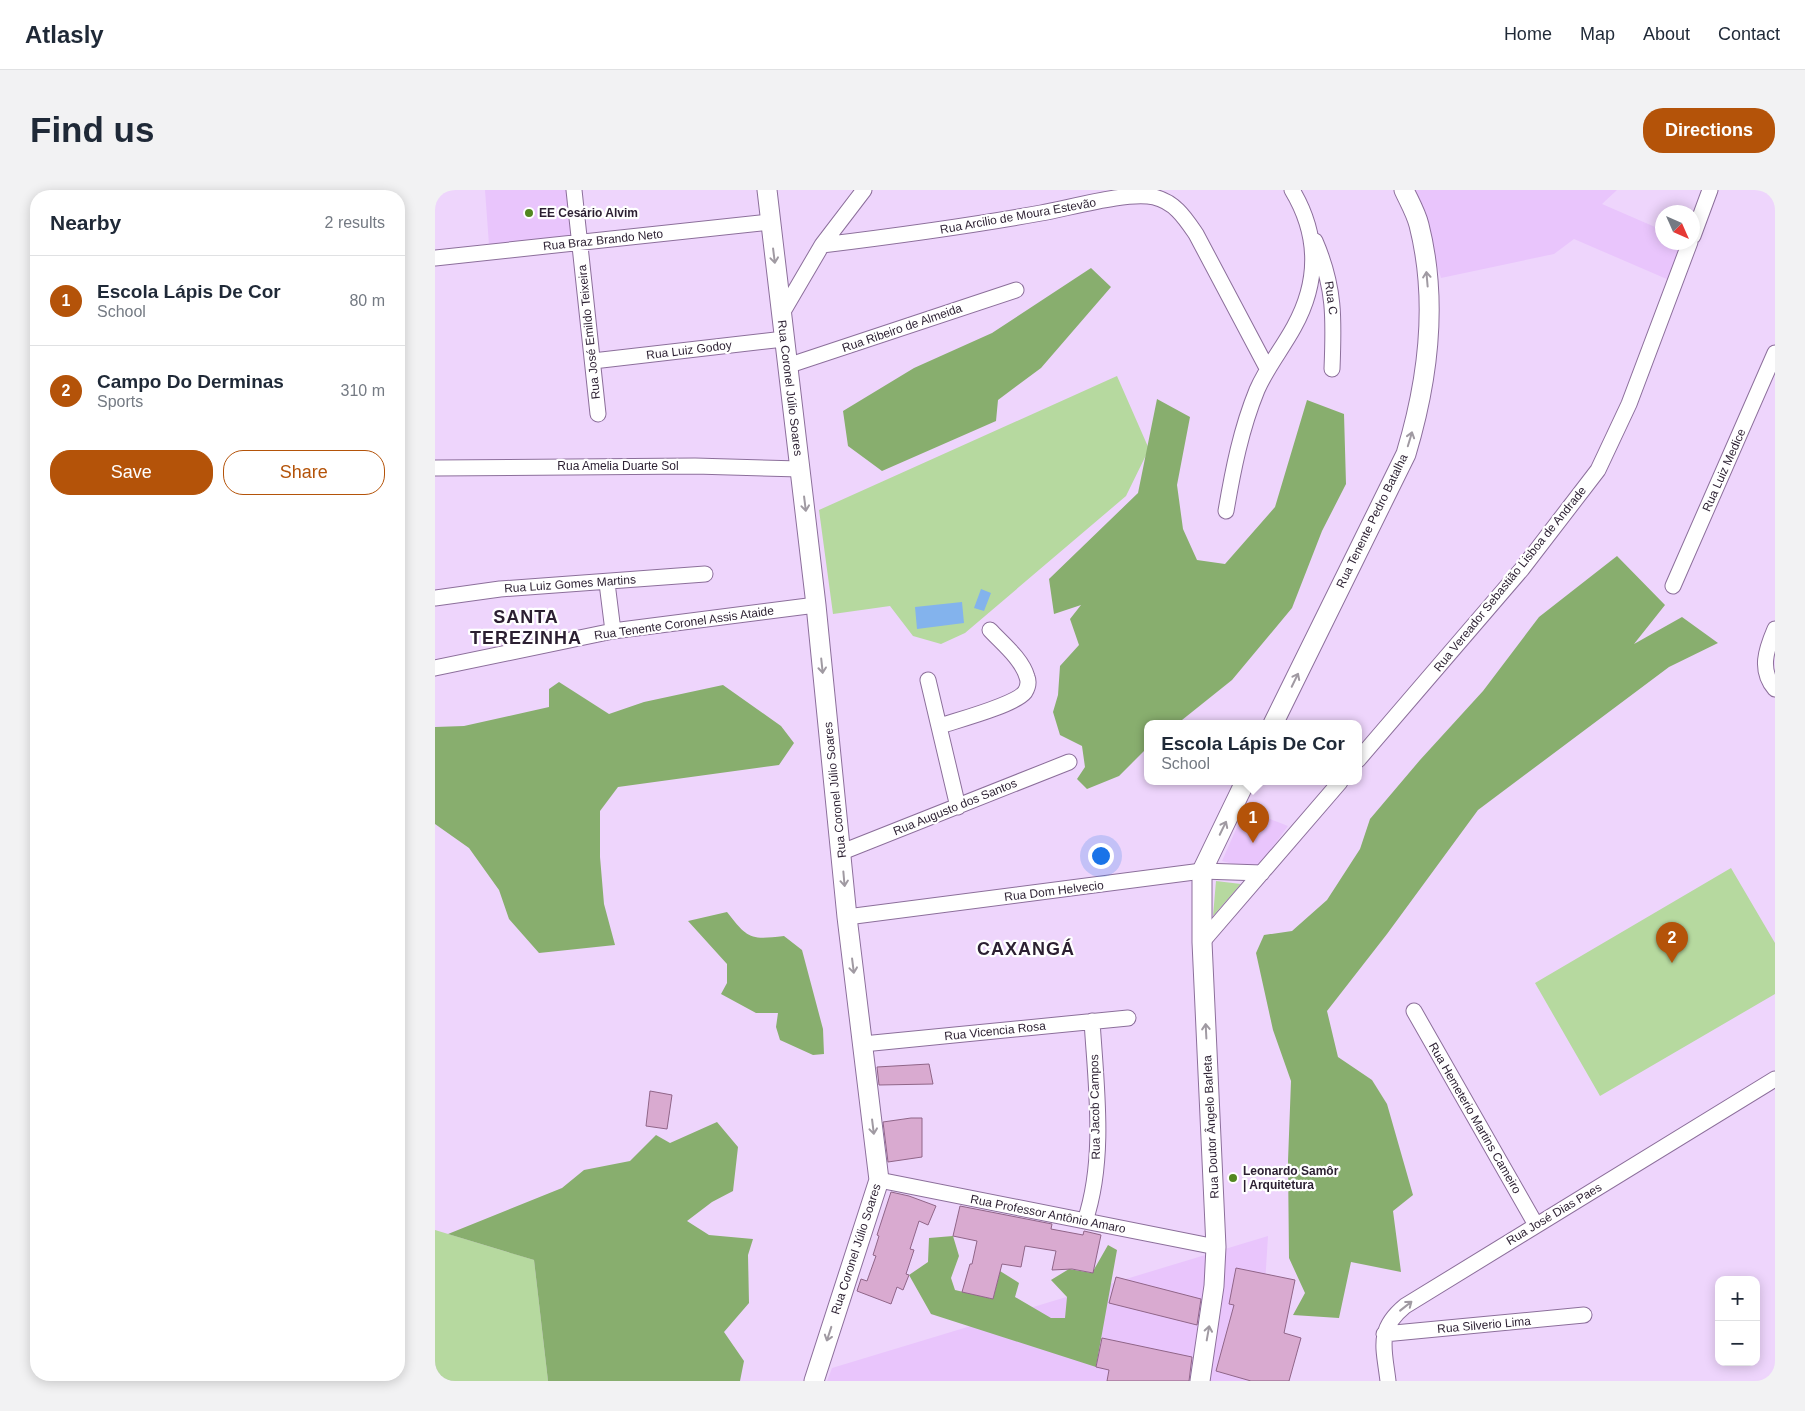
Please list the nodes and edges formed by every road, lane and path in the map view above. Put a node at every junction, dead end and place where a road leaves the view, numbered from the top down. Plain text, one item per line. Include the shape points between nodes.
1 (574, 190) edge
2 (767, 190) edge
3 (1292, 190) edge
4 (1404, 190) edge
5 (1710, 190) edge
6 (865, 191) edge
7 (1700, 217) edge
8 (770, 222) junction
9 (1310, 230) junction
10 (580, 242) junction
11 (822, 245) junction
12 (1687, 250) edge
13 (435, 258) edge
14 (1016, 290) dead end
15 (781, 315) junction
16 (784, 339) junction
17 (1775, 353) edge
18 (593, 361) junction
19 (787, 366) junction
20 (1267, 368) junction
21 (1332, 369) dead end
22 (598, 414) dead end
23 (435, 468) edge
24 (800, 469) junction
25 (1225, 511) dead end
26 (705, 574) dead end
27 (607, 583) junction
28 (1673, 586) dead end
29 (435, 598) edge
30 (816, 605) junction
31 (1775, 629) edge
32 (989, 630) dead end
33 (613, 631) junction
34 (435, 668) edge
35 (928, 680) dead end
36 (1775, 689) edge
37 (1275, 720) edge
38 (941, 726) junction
39 (1362, 755) edge
40 (1069, 762) dead end
41 (1244, 785) edge
42 (1337, 785) edge
43 (958, 807) junction
44 (842, 852) junction
45 (1202, 871) junction
46 (1262, 873) junction
47 (847, 917) junction
48 (1202, 942) junction
49 (1414, 1011) dead end
50 (1128, 1018) dead end
51 (1092, 1021) junction
52 (863, 1044) junction
53 (1775, 1079) edge
54 (879, 1180) junction
55 (1085, 1222) junction
56 (1536, 1225) junction
57 (1216, 1247) junction
58 (1584, 1315) dead end
59 (1384, 1334) junction
60 (814, 1381) edge
61 (1200, 1381) edge
62 (1388, 1381) edge

1 - 10 street, Rua José Emildo Teixeira
2 - 8 street, Rua Coronel Júlio Soares
3 - 9 street, Rua C
37 -> 4 street, Rua Tenente Pedro Batalha via 1406,454 1418,413 1426,360 1429,304 1425,253 1418,223
5 - 7 street
6 - 11 street
8 - 10 street, Rua Braz Brando Neto
8 -> 15 street, Rua Coronel Júlio Soares
9 - 20 street via 1313,270 1308,298
9 - 21 street, Rua C via 1331,286 1334,317
10 - 13 street, Rua Braz Brando Neto
10 - 18 street, Rua José Emildo Teixeira
11 - 15 street
11 - 20 street, Rua Arcilio de Moura Estevão via 1041,214 1135,196 1154,197 1169,202 1183,214
12 - 39 street, Rua Vereador Sebastião Lisboa de Andrade via 1629,404 1598,470 1522,569
14 - 19 street, Rua Ribeiro de Almeida
15 - 16 street, Rua Coronel Júlio Soares
16 - 18 street, Rua Luiz Godoy
16 - 19 street, Rua Coronel Júlio Soares
17 - 28 street, Rua Luiz Medice
18 - 22 street, Rua José Emildo Teixeira
19 - 24 street, Rua Coronel Júlio Soares
20 - 25 street via 1246,417
23 - 24 street, Rua Amelia Duarte Sol via 695,466
24 -> 30 street, Rua Coronel Júlio Soares
26 - 27 street, Rua Luiz Gomes Martins
27 - 29 street, Rua Luiz Gomes Martins via 500,589
27 - 33 street
30 - 33 street, Rua Tenente Coronel Assis Ataide
30 -> 44 street, Rua Coronel Júlio Soares
31 - 36 street via 1765,662 1765,672
32 - 38 street via 1025,671 1028,685 1025,692 1007,703
33 - 34 street, Rua Tenente Coronel Assis Ataide
35 - 38 street
38 - 43 street
40 - 43 street, Rua Augusto dos Santos
45 -> 41 street
42 - 46 street
43 - 44 street, Rua Augusto dos Santos
44 -> 47 street, Rua Coronel Júlio Soares
45 - 46 street, Rua Dom Helvecio
45 - 47 street, Rua Dom Helvecio
45 - 48 street, Rua Doutor Ângelo Barleta
46 - 48 street
47 -> 52 street, Rua Coronel Júlio Soares
57 -> 48 street, Rua Doutor Ângelo Barleta
49 - 56 street, Rua Hemeterio Martins Cameiro
50 - 51 street, Rua Vicencia Rosa
51 - 52 street, Rua Vicencia Rosa
51 - 55 street, Rua Jacob Campos via 1096,1158 1094,1186
52 -> 54 street, Rua Coronel Júlio Soares
53 - 56 street, Rua José Dias Paes
54 - 55 street, Rua Professor Antônio Amaro
54 -> 60 street, Rua Coronel Júlio Soares
55 - 57 street, Rua Professor Antônio Amaro
59 -> 56 street, Rua José Dias Paes via 1394,1315 1419,1296
61 -> 57 street, Rua Doutor Ângelo Barleta via 1215,1286
58 - 59 street, Rua Silverio Lima
59 - 62 street

